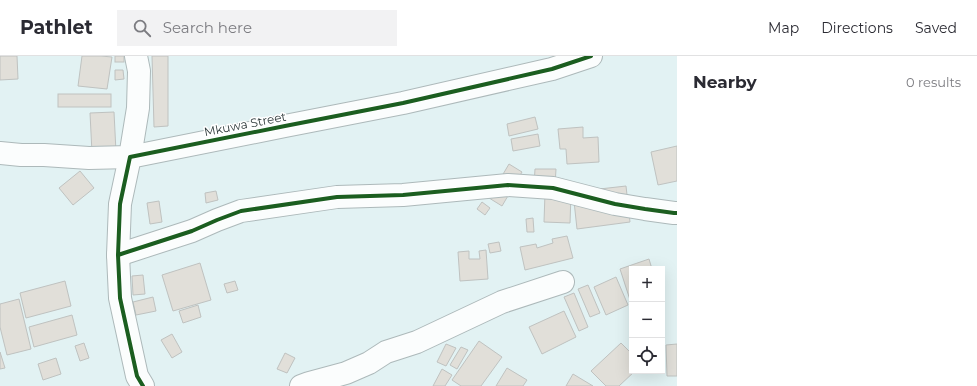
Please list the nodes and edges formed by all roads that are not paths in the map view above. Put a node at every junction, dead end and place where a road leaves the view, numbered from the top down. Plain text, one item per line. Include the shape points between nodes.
1 (136, 56) edge
2 (591, 56) edge
3 (0, 153) edge
4 (130, 157) junction
5 (677, 213) edge
6 (118, 255) junction
7 (563, 282) dead end
8 (143, 386) edge
9 (301, 386) edge

1 - 4 street via 139,71 138,108
2 - 4 street, Mkuwa Street via 552,69 403,103
3 - 4 street, Mkuwa Street via 90,158
4 - 6 street via 120,204
5 - 6 street via 615,204 553,188 508,186 403,195 337,197 241,211 192,231
6 - 8 street via 120,298 137,376
7 - 9 street via 502,302 417,342 386,352 346,373

